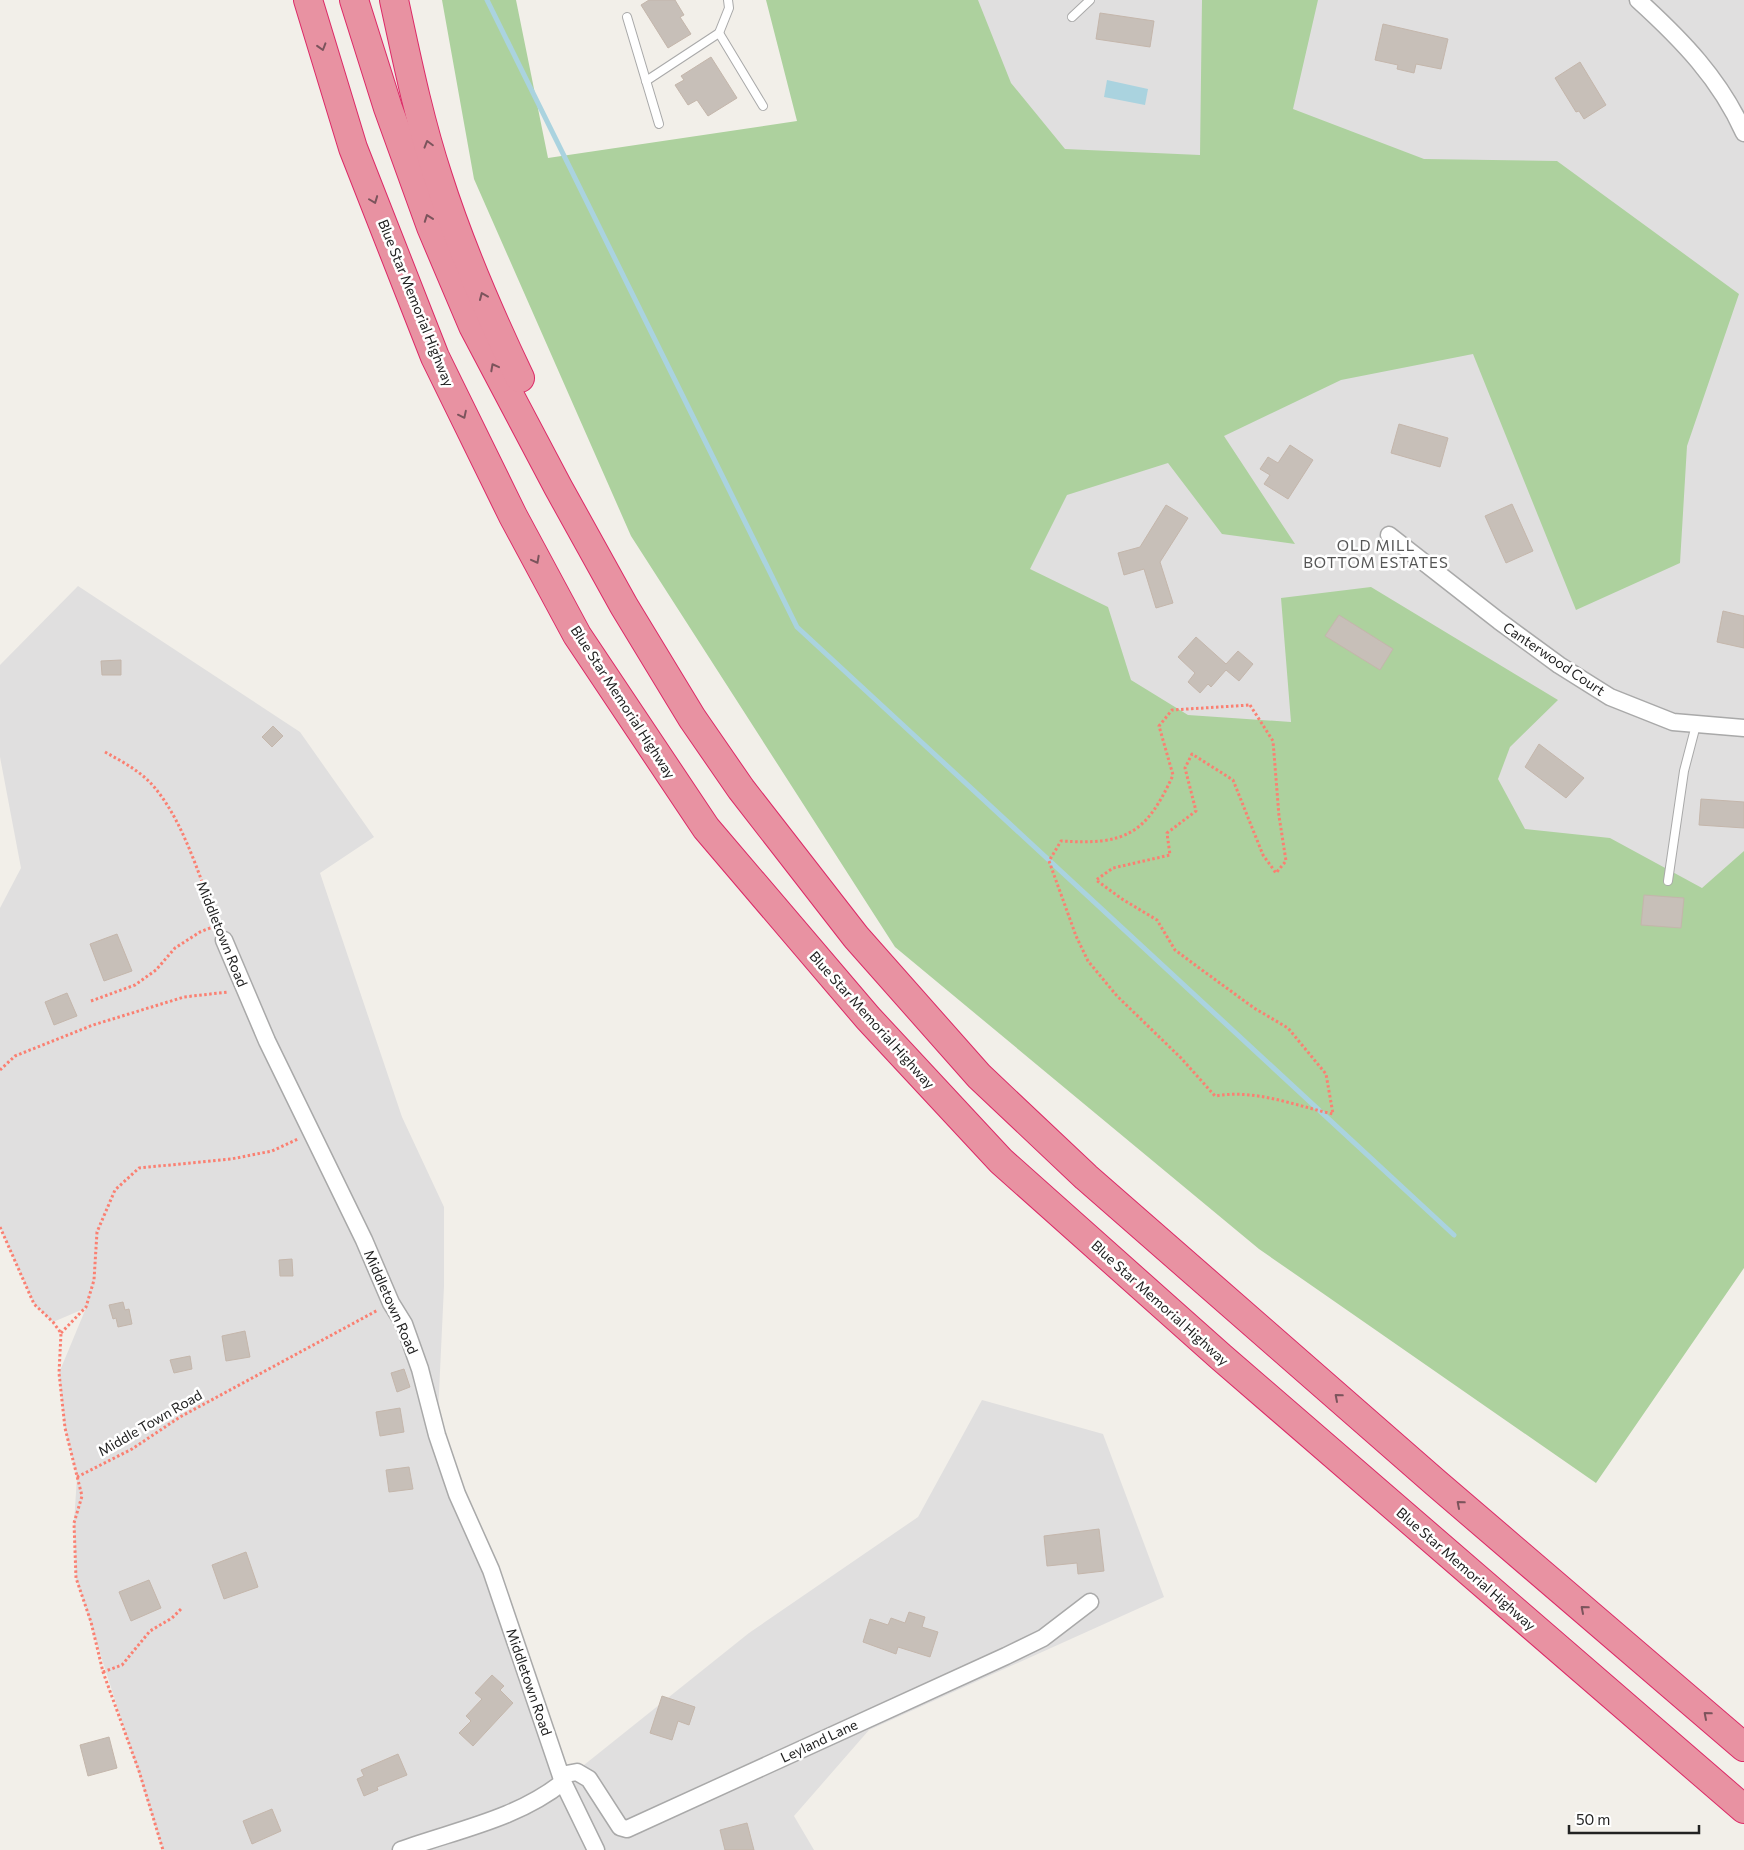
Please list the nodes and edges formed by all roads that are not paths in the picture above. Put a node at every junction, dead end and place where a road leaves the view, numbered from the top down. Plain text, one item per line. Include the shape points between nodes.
1 (308, 0) edge
2 (354, 0) edge
3 (394, 0) edge
4 (728, 0) edge
5 (1090, 0) edge
6 (1638, 0) edge
7 (1072, 17) dead end
8 (627, 18) dead end
9 (719, 33) junction
10 (646, 81) junction
11 (763, 106) dead end
12 (659, 124) dead end
13 (1744, 134) edge
14 (558, 488) junction
15 (1389, 535) dead end
16 (1696, 725) junction
17 (1744, 728) edge
18 (1668, 882) dead end
19 (221, 932) road end
20 (1090, 1602) dead end
21 (1744, 1747) edge
22 (562, 1778) junction
23 (1744, 1809) edge
24 (401, 1850) edge
25 (596, 1850) edge

1 -> 23 highway, Blue Star Memorial Highway via 353,148 435,357 513,516 577,635 706,828 868,1018 1001,1161 1221,1358
14 -> 2 highway via 473,326 450,272 388,108
14 -> 3 highway via 551,444 469,264 438,177 414,94
4 - 9 lane
5 - 7 lane
6 - 13 street via 1680,38 1731,103
8 - 10 lane
9 - 10 lane
9 - 11 lane
10 - 12 lane
21 -> 14 highway via 1100,1190 979,1076 856,937 741,789 682,702
15 - 16 street, Canterwood Court via 1559,665 1610,697 1673,722
16 - 17 street, Canterwood Court
16 - 18 lane via 1684,770
19 - 22 street, Middletown Road via 267,1041 407,1333 457,1494 491,1570
20 - 22 street, Leyland Lane via 1043,1638 627,1829 620,1827 589,1779 577,1772
22 - 24 street via 544,1797 510,1813
22 - 25 street

